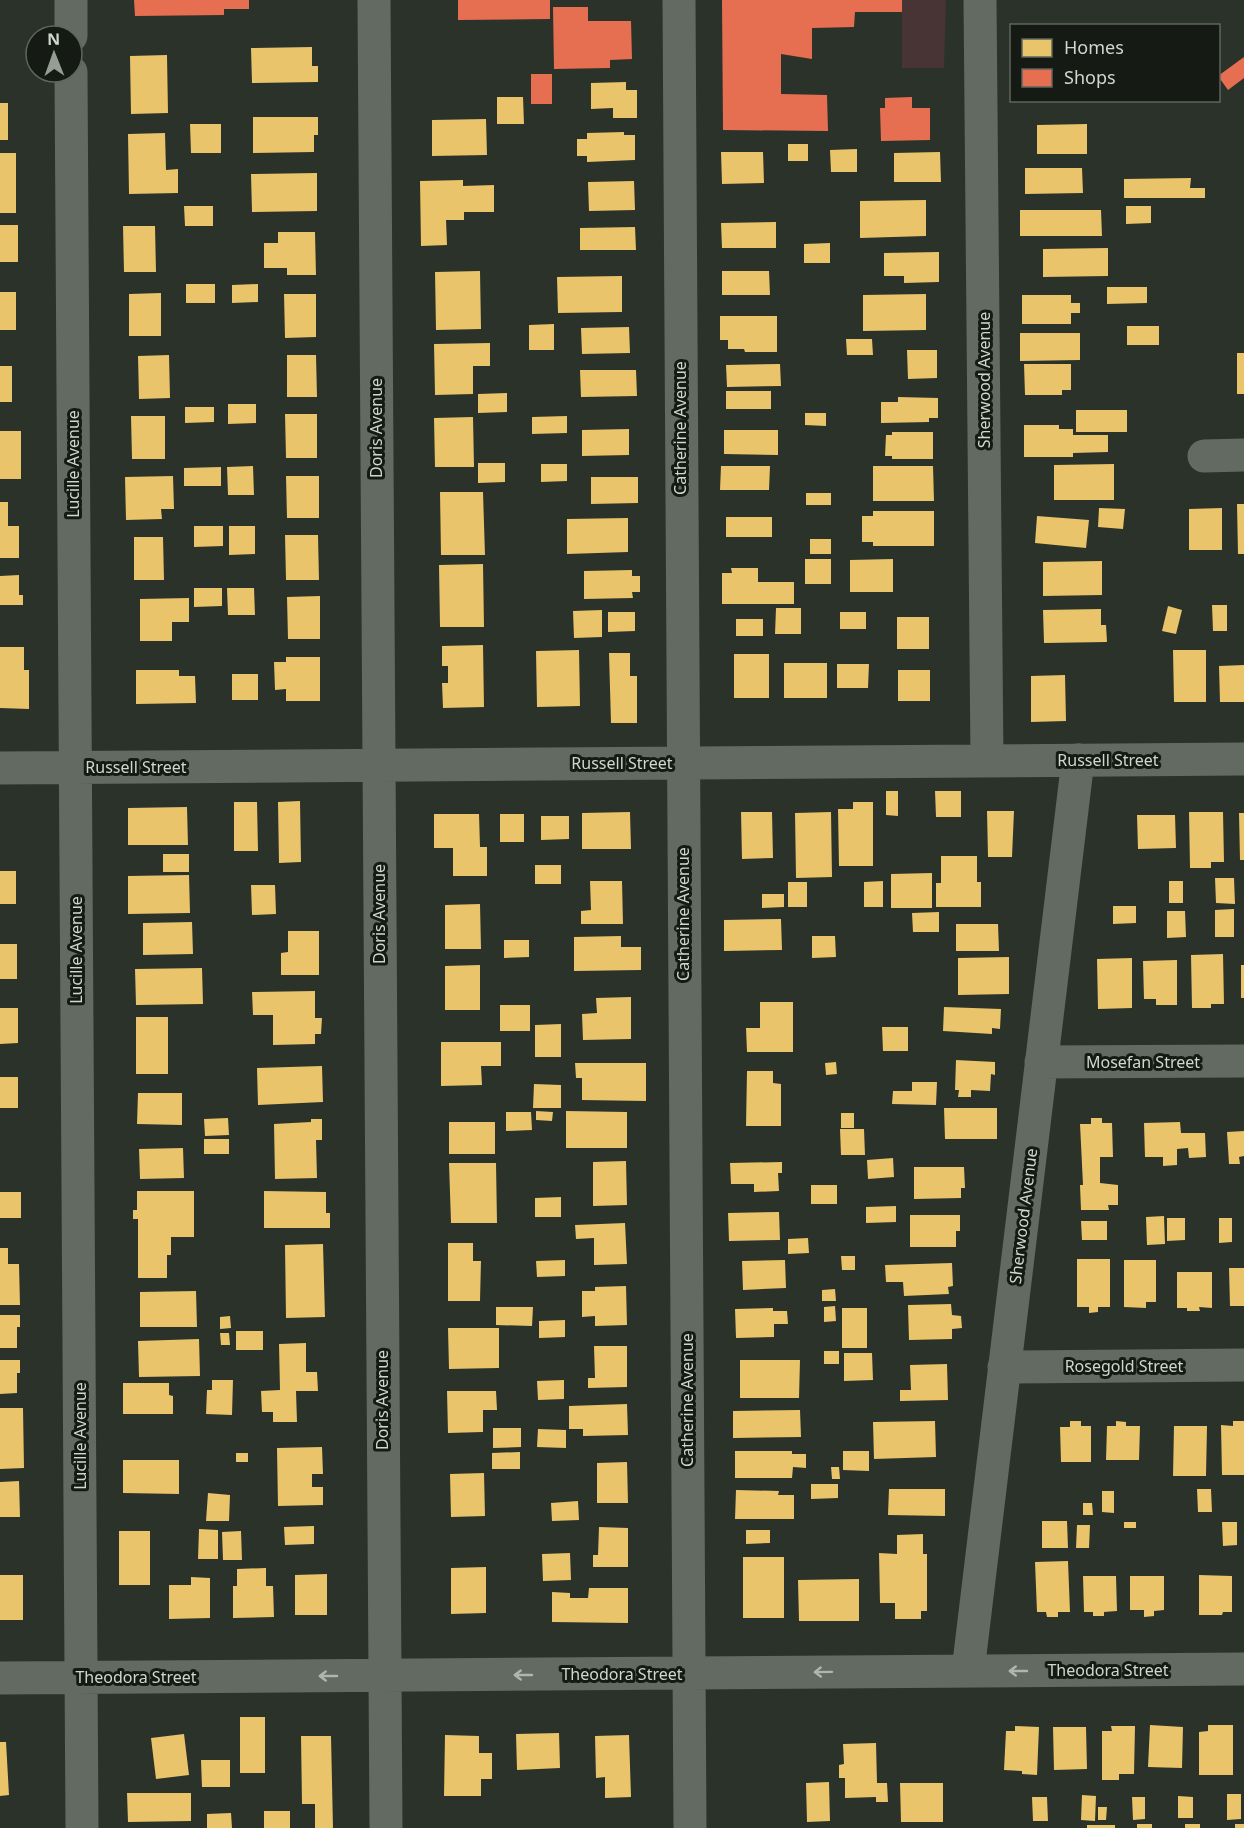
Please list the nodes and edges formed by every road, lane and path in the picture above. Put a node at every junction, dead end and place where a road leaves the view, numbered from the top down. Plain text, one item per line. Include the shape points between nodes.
1 (71, 0) edge
2 (374, 0) edge
3 (679, 0) edge
4 (980, 0) edge
5 (71, 24) edge
6 (71, 84) edge
7 (1244, 455) edge
8 (1204, 456) dead end
9 (1244, 759) edge
10 (1078, 760) junction
11 (987, 761) junction
12 (682, 763) junction
13 (378, 765) junction
14 (75, 767) junction
15 (0, 768) edge
16 (1244, 1061) edge
17 (1041, 1062) junction
18 (1244, 1365) edge
19 (1004, 1367) junction
20 (1244, 1669) edge
21 (968, 1671) junction
22 (689, 1674) junction
23 (385, 1676) junction
24 (81, 1677) junction
25 (0, 1678) edge
26 (82, 1828) edge
27 (386, 1828) edge
28 (690, 1828) edge

1 - 5 street
2 - 13 street, Doris Avenue
3 - 12 street, Catherine Avenue
4 - 11 street, Sherwood Avenue
6 - 14 street, Lucille Avenue
7 - 8 street
9 - 10 street, Russell Street
10 - 11 street, Russell Street
10 - 17 street, Sherwood Avenue
11 - 12 street, Russell Street
12 - 13 street, Russell Street
12 - 22 street, Catherine Avenue
13 - 14 street, Russell Street
13 - 23 street, Doris Avenue
14 - 15 street, Russell Street
14 - 24 street, Lucille Avenue
16 - 17 street, Mosefan Street
17 - 19 street, Sherwood Avenue
18 - 19 street, Rosegold Street
19 - 21 street, Sherwood Avenue
20 -> 21 street, Theodora Street
21 -> 22 street, Theodora Street
22 -> 23 street, Theodora Street
22 - 28 street, Catherine Avenue
23 -> 24 street, Theodora Street
23 - 27 street, Doris Avenue
24 - 25 street, Theodora Street
24 - 26 street, Lucille Avenue

